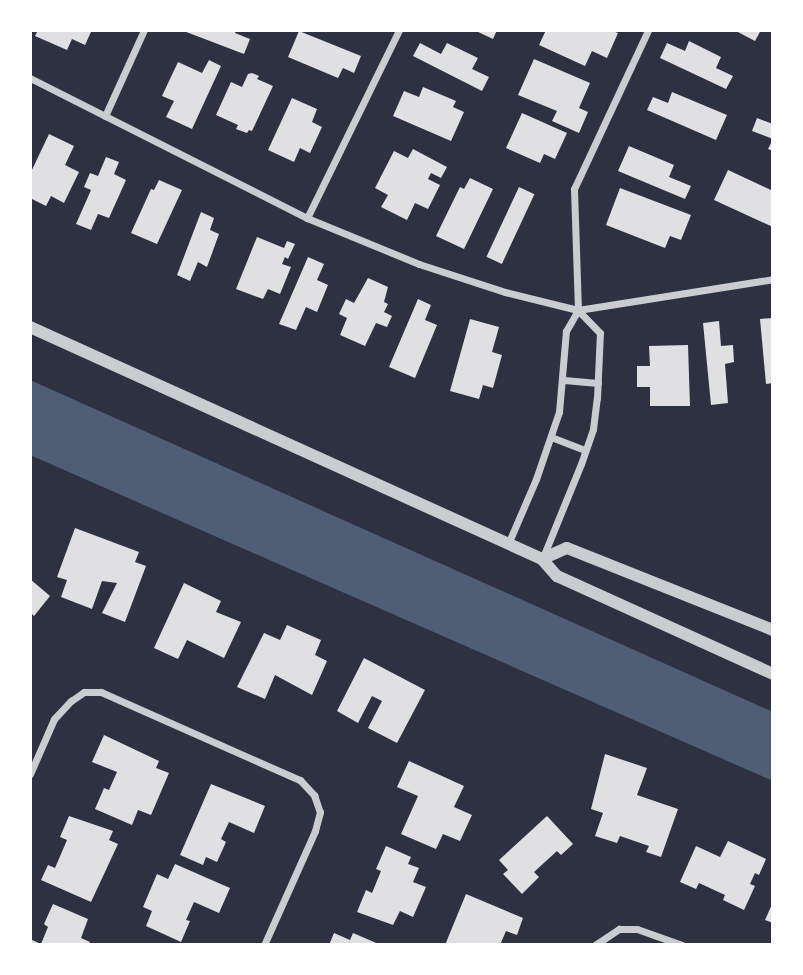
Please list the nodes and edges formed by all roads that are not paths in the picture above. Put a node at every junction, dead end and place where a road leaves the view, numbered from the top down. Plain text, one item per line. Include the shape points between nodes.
1 (144, 30) edge
2 (399, 30) edge
3 (648, 30) edge
4 (30, 78) edge
5 (105, 116) junction
6 (307, 218) junction
7 (773, 279) edge
8 (578, 310) junction
9 (30, 327) edge
10 (564, 380) junction
11 (598, 383) junction
12 (551, 437) junction
13 (585, 450) junction
14 (508, 544) junction
15 (542, 559) junction
16 (773, 630) edge
17 (773, 674) edge
18 (30, 774) edge
19 (264, 945) edge
20 (595, 945) edge
21 (682, 945) edge

1 - 5 street
2 - 6 street
3 - 8 street via 575,189
4 - 5 street
5 - 6 street
6 - 8 street via 419,264
7 - 8 street
8 - 10 street via 566,331
8 - 11 street via 600,333
9 - 14 street
10 - 11 street
10 - 12 street
11 - 13 street via 593,429
12 - 13 street
12 - 14 street
13 - 15 street
14 - 15 street
15 - 16 street via 568,548
15 - 17 street via 557,576
18 - 19 street via 54,719 84,692 101,692 300,780 314,795 320,812
20 - 21 street via 619,929 637,929

